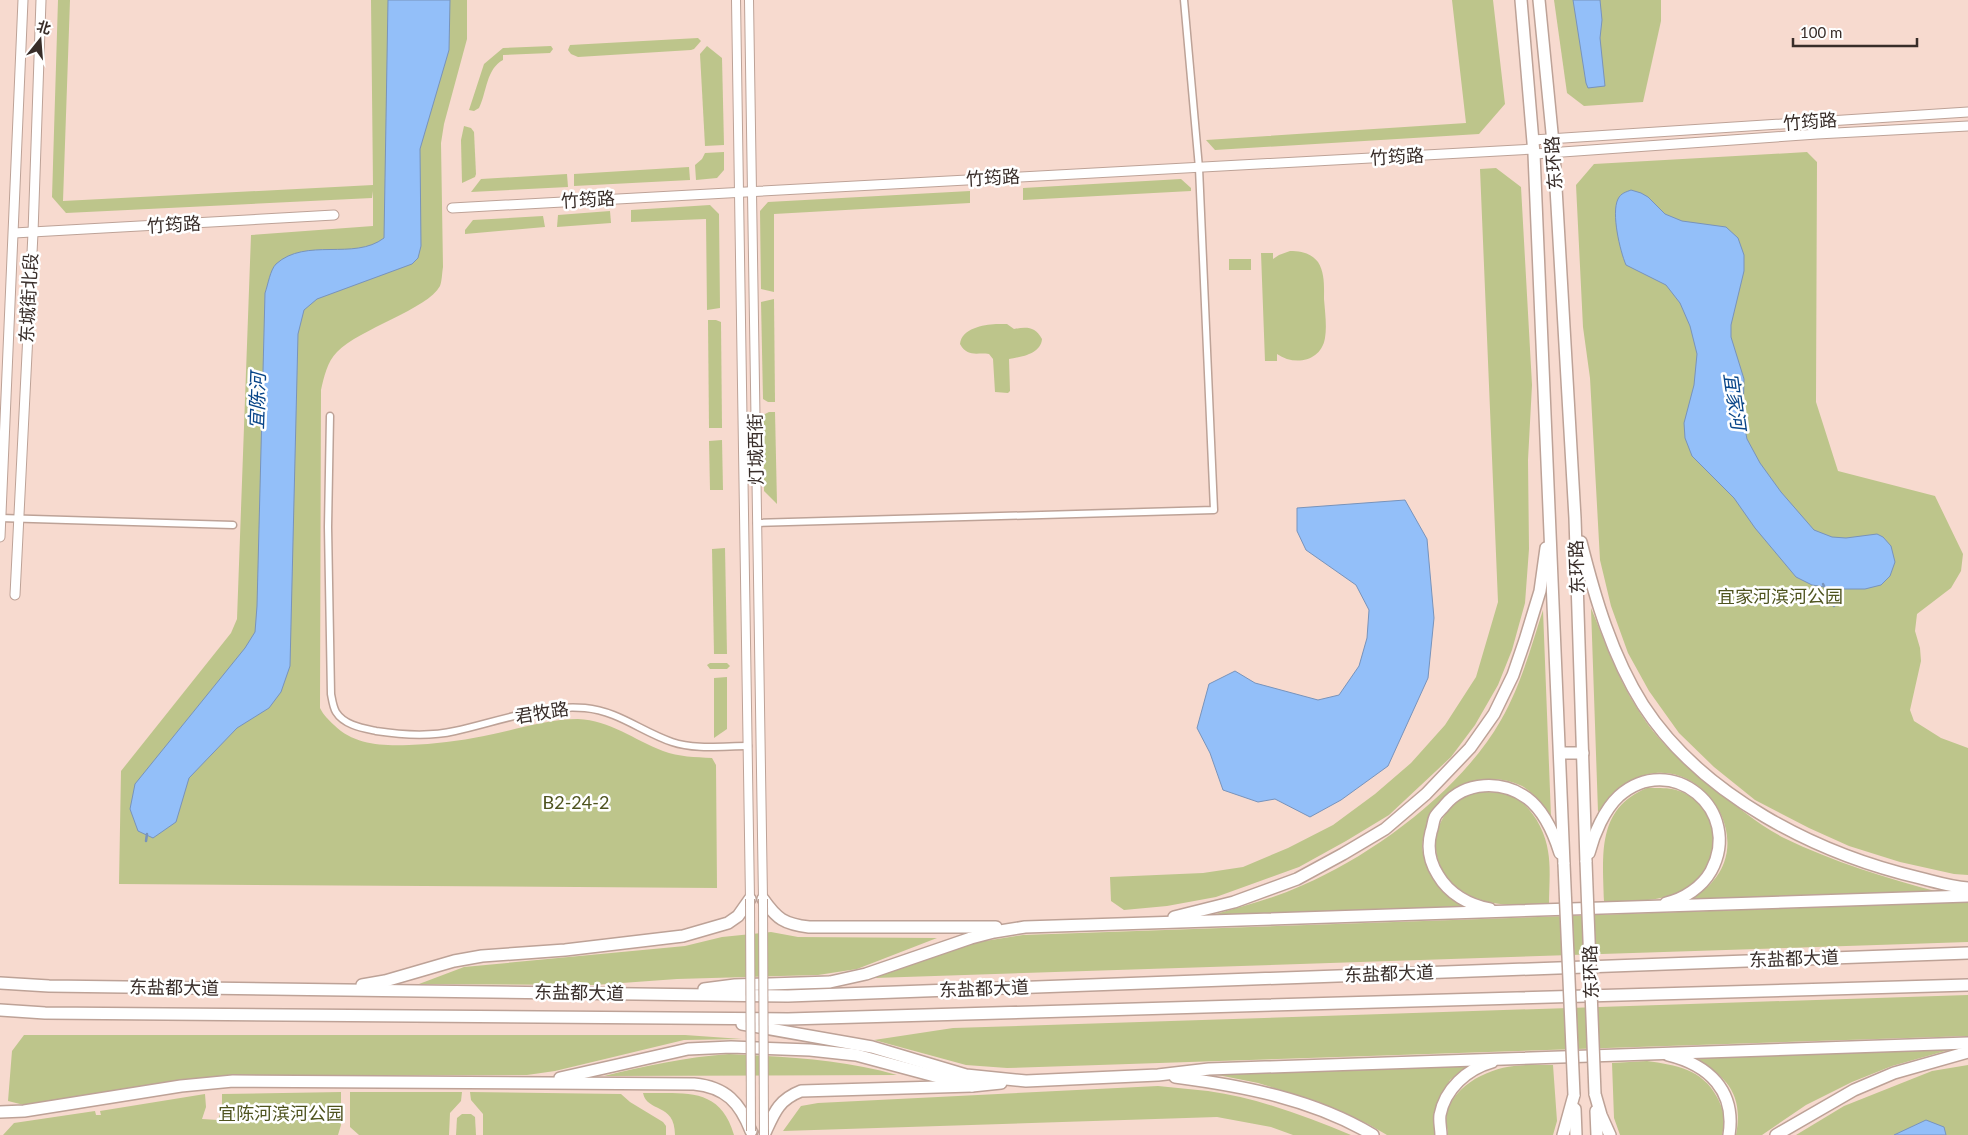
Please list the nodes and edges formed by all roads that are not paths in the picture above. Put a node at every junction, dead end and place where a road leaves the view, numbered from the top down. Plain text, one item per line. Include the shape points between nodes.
1 (23, 0) edge
2 (41, 0) edge
3 (736, 0) edge
4 (749, 0) edge
5 (1184, 0) edge
6 (1521, 0) edge
7 (1539, 0) edge
8 (1968, 112) edge
9 (1968, 126) edge
10 (1552, 138) junction
11 (1534, 148) junction
12 (1554, 153) junction
13 (1199, 168) junction
14 (752, 191) junction
15 (738, 192) junction
16 (452, 208) dead end
17 (334, 215) dead end
18 (33, 233) junction
19 (14, 234) junction
20 (330, 416) dead end
21 (0, 518) edge
22 (18, 518) junction
23 (1575, 518) junction
24 (1550, 519) junction
25 (757, 522) junction
26 (233, 525) dead end
27 (0, 537) edge
28 (15, 595) dead end
29 (748, 746) junction
30 (1560, 753) junction
31 (1583, 753) junction
32 (1586, 862) junction
33 (1564, 864) junction
34 (1968, 888) edge
35 (1968, 896) edge
36 (750, 899) junction
37 (763, 899) junction
38 (1646, 907) junction
39 (1506, 912) junction
40 (1153, 922) junction
41 (1025, 927) junction
42 (1968, 953) edge
43 (0, 983) edge
44 (1968, 984) edge
45 (328, 990) junction
46 (670, 994) junction
47 (0, 1010) edge
48 (708, 1018) junction
49 (1968, 1043) edge
50 (1657, 1052) junction
51 (1968, 1052) edge
52 (1509, 1058) junction
53 (1158, 1075) junction
54 (1026, 1081) junction
55 (539, 1082) junction
56 (972, 1086) junction
57 (1595, 1094) junction
58 (1574, 1095) junction
59 (0, 1112) edge
60 (752, 1133) edge
61 (764, 1135) edge
62 (1373, 1135) edge
63 (1441, 1135) edge
64 (1562, 1135) edge
65 (1576, 1135) edge
66 (1597, 1135) edge
67 (1610, 1135) edge
68 (1729, 1135) edge
69 (1776, 1135) edge

1 - 19 main road, 东城街北段
2 - 18 main road, 东城街北段
3 - 15 street, 灯城西街
4 - 14 street, 灯城西街
5 - 13 street
6 - 11 highway, 东环路
7 - 10 highway, 东环路
8 - 10 main road, 竹筠路
9 - 12 main road, 竹筠路
10 - 11 main road, 竹筠路
10 - 12 highway, 东环路
11 - 12 main road, 竹筠路
11 - 13 main road, 竹筠路
11 - 24 highway, 东环路
12 - 23 highway, 东环路
13 - 14 main road, 竹筠路
13 - 25 street via 1214,510
14 - 15 main road, 竹筠路
14 - 25 street, 灯城西街
15 - 16 main road, 竹筠路
15 - 29 street, 灯城西街
17 - 18 main road, 竹筠路
18 - 19 main road, 竹筠路
18 - 22 main road, 东城街北段
19 - 21 main road, 东城街北段
20 - 29 street, 君牧路 via 330,694 336,712 353,725 408,735 434,734 548,710 582,707 615,714 650,734 675,743
21 - 22 street
21 - 27 main road, 东城街北段
22 - 26 street
22 - 28 main road, 东城街北段
23 - 31 highway, 东环路
23 - 34 highway via 1592,586 1624,672 1643,706 1677,748 1738,799 1797,835 1900,874
24 - 30 highway, 东环路
24 - 40 highway via 1540,591 1513,675 1494,714 1470,748 1426,794 1385,829 1297,879 1234,902
25 - 37 street, 灯城西街
29 - 36 street, 灯城西街
30 - 31 highway
30 - 33 highway, 东环路
31 - 32 highway, 东环路
32 - 38 highway via 1597,831 1618,797 1636,785 1652,780 1673,781 1691,789 1708,804 1718,822 1720,842 1717,860 1705,881 1689,894
32 - 57 highway, 东环路, bridge
33 - 39 highway via 1551,830 1528,798 1497,785 1463,790 1449,800 1436,816 1430,836 1428,852 1433,868 1444,885 1460,898 1479,907
33 - 58 highway, 东环路, bridge
35 - 38 highway
36 - 45 highway via 738,916 728,923 683,936 482,956 385,981
36 - 60 street, 灯城西街, bridge
37 - 41 highway via 774,915 792,925 808,927
37 - 61 street, 灯城西街, bridge
38 - 39 highway
39 - 40 highway
40 - 41 highway
41 - 46 highway via 971,938 866,974 830,982 734,985
42 - 46 highway, 东盐都大道 via 788,996
43 - 45 highway, 东盐都大道
44 - 48 highway, 东盐都大道 via 798,1019
45 - 46 highway, 东盐都大道
47 - 48 highway, 东盐都大道
48 - 54 highway via 872,1047 966,1075
49 - 50 highway
50 - 52 highway
50 - 68 highway via 1690,1063 1717,1082 1727,1098 1731,1117
51 - 69 highway via 1894,1073 1854,1090
52 - 53 highway via 1209,1068
52 - 63 highway via 1470,1072 1454,1086 1444,1102 1440,1117
53 - 54 highway
53 - 62 highway via 1256,1090 1316,1108
54 - 56 highway
55 - 56 highway via 688,1048 731,1047 856,1055
55 - 59 highway via 225,1081
55 - 60 highway via 707,1085 735,1101
56 - 61 highway via 801,1091 787,1096 775,1110
57 - 66 highway, 东环路
57 - 67 highway
58 - 64 highway
58 - 65 highway, 东环路

